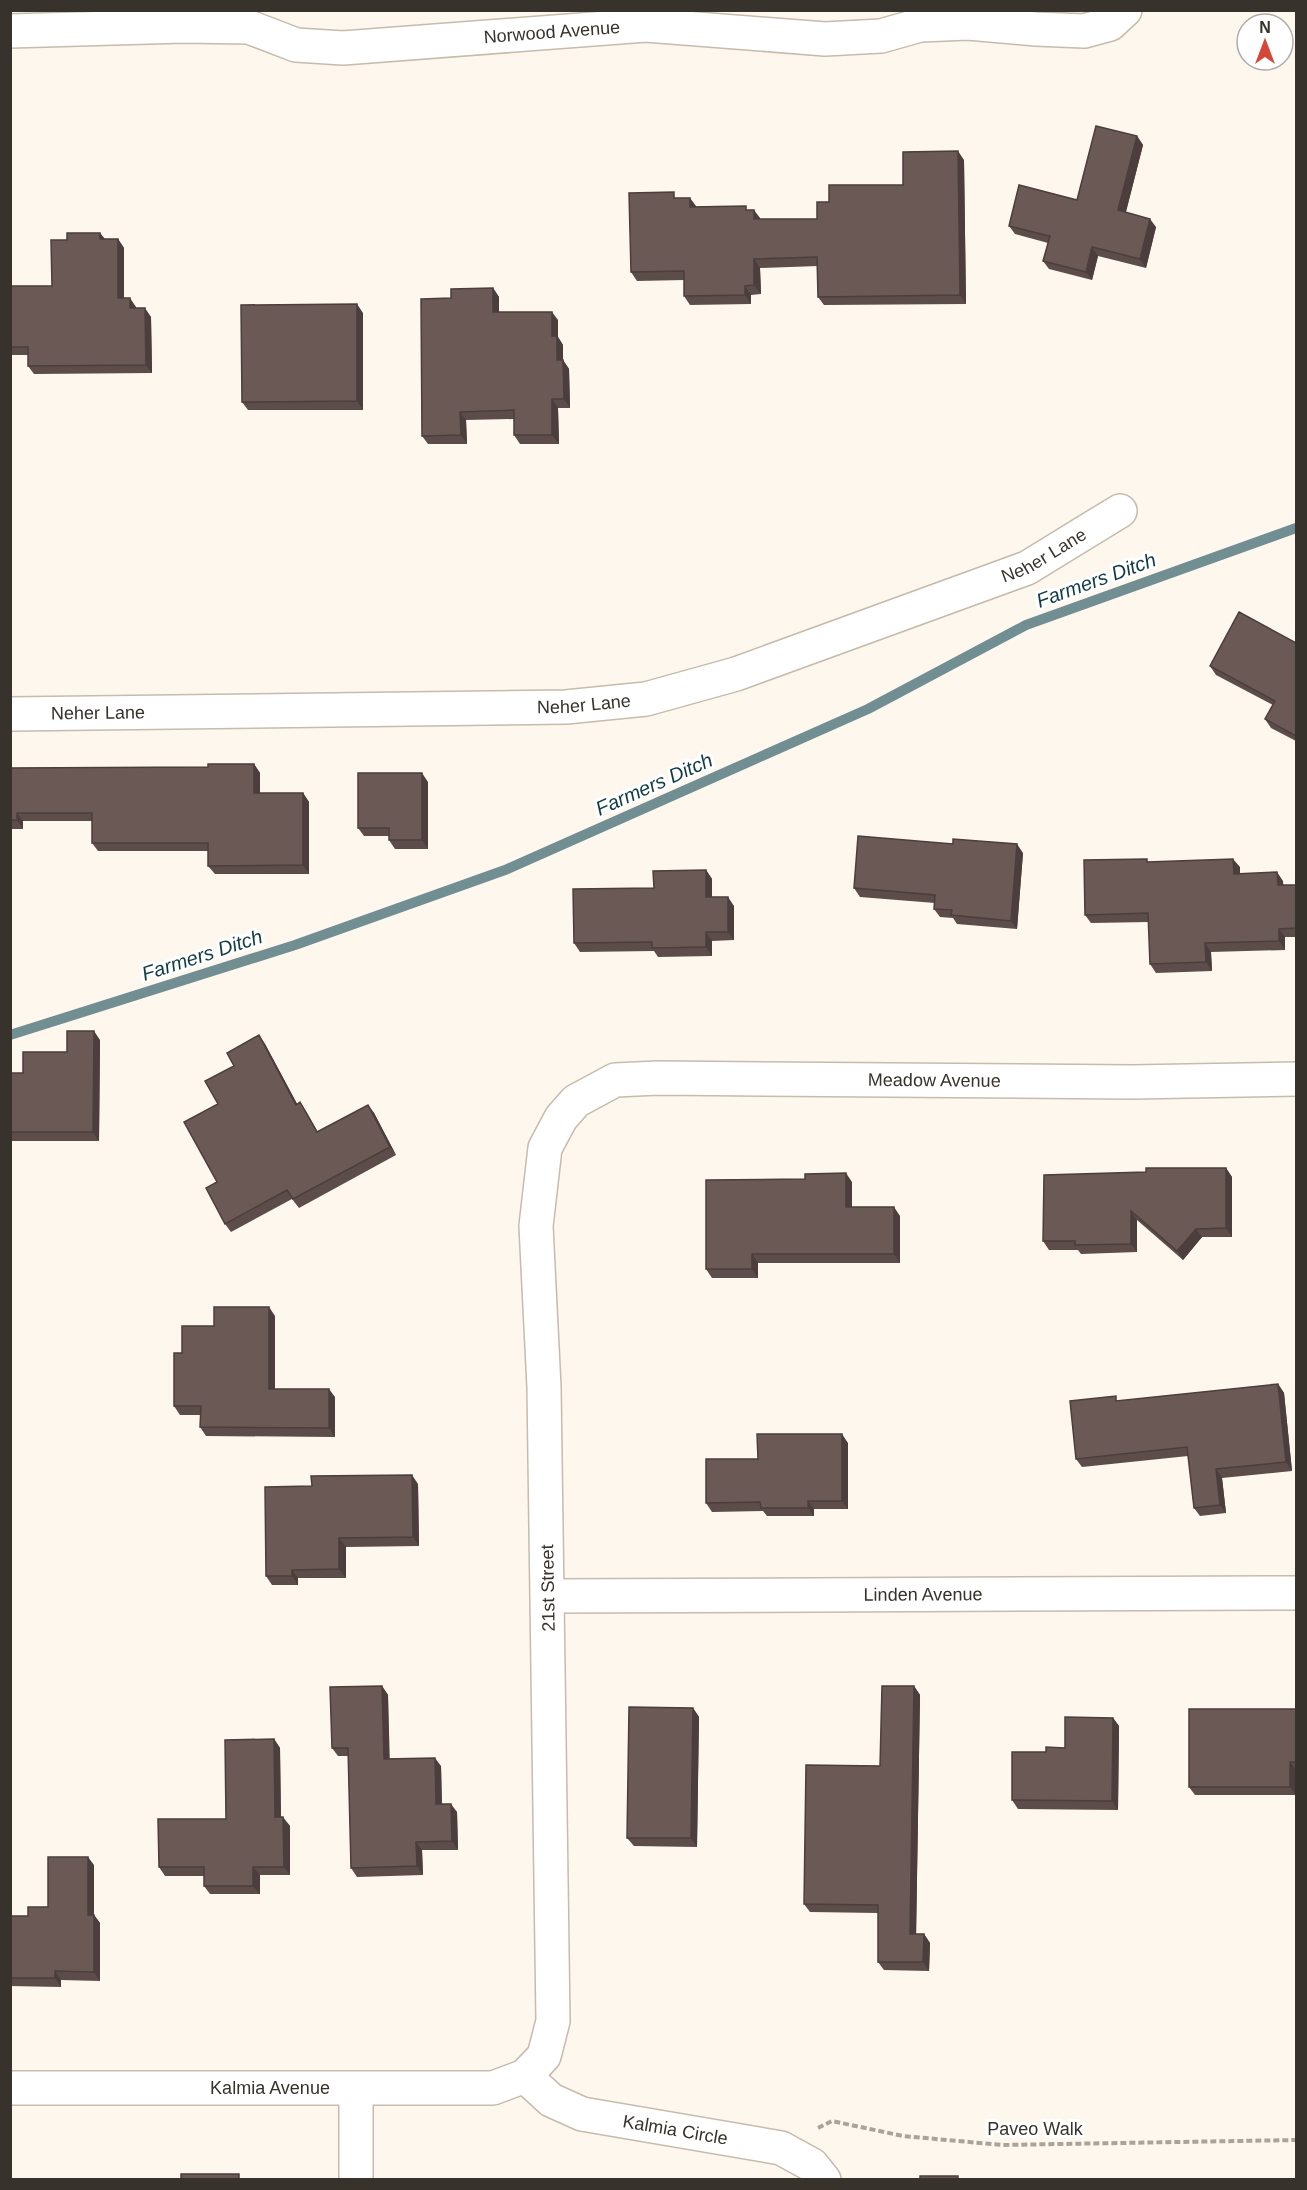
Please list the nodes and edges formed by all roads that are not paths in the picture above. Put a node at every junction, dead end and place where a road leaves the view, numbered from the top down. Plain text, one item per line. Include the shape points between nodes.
1 (1125, 10) edge
2 (10, 31) edge
3 (1120, 511) dead end
4 (10, 714) edge
5 (1296, 1079) edge
6 (576, 1101) joint
7 (1296, 1593) edge
8 (549, 1596) junction
9 (525, 2076) junction
10 (10, 2088) edge
11 (356, 2089) junction
12 (356, 2180) edge
13 (824, 2180) edge

1 - 2 street, Norwood Avenue via 1110,24 1084,31 968,23 920,25 881,36 825,39 646,25 343,48 296,45 249,27
3 - 4 street, Neher Lane via 1027,568 736,674 646,699 567,707
5 - 6 street, Meadow Avenue via 1132,1082 658,1078 615,1080
6 - 8 street, 21st Street via 561,1118 545,1148 537,1226
7 - 8 street, Linden Avenue
8 - 9 street, 21st Street via 553,2021 544,2056
9 - 11 street, Kalmia Avenue via 493,2088
9 - 13 street, Kalmia Circle via 551,2100 582,2114 781,2148 812,2165
10 - 11 street, Kalmia Avenue
11 - 12 street

